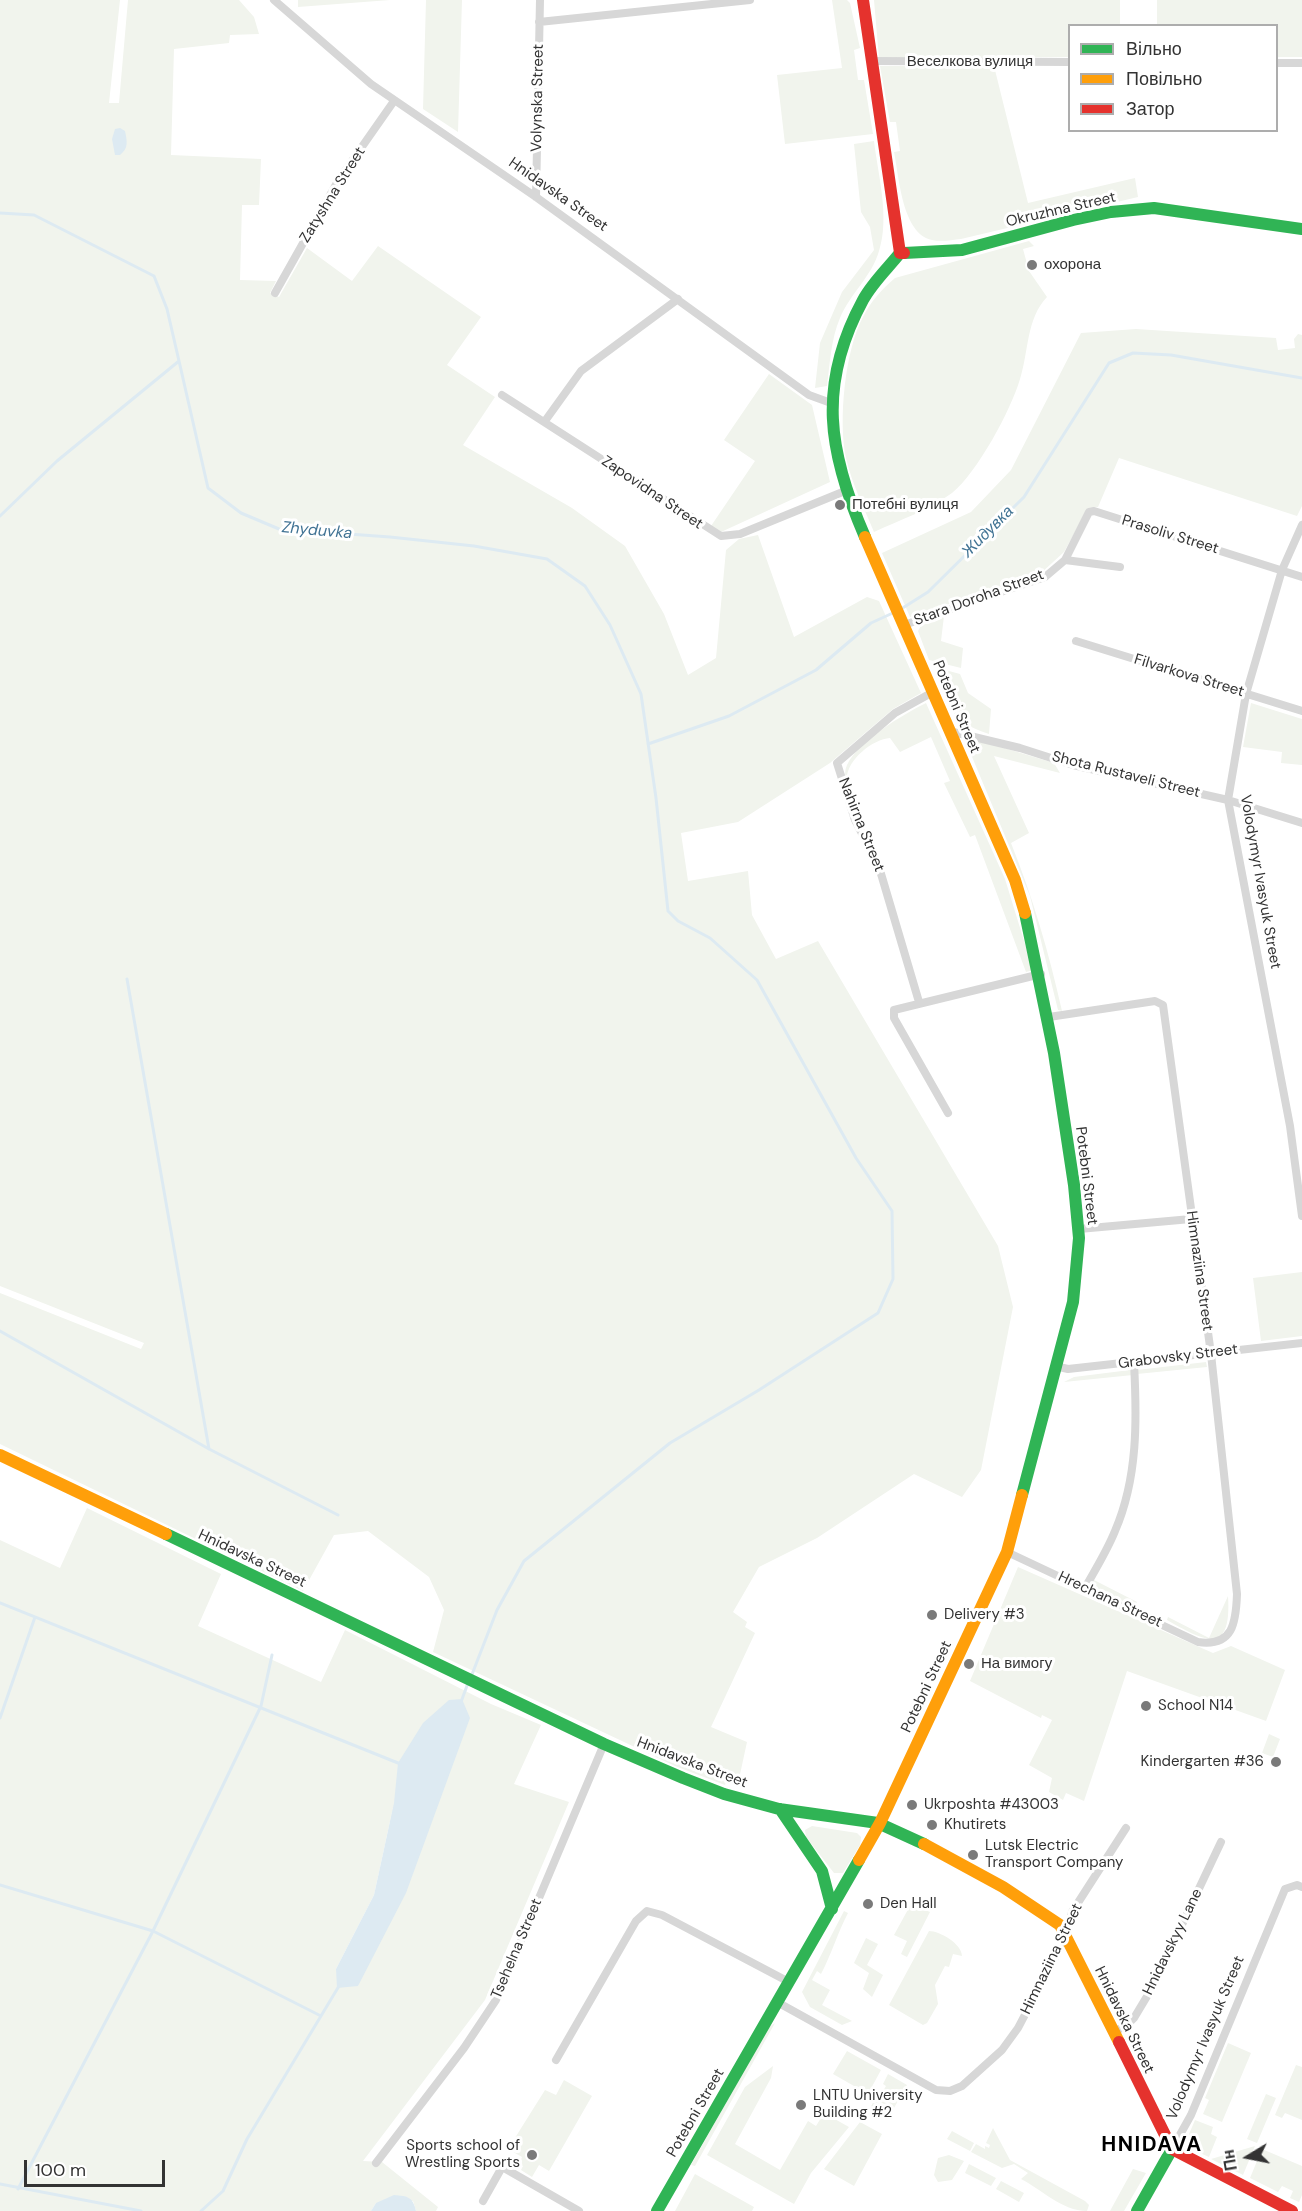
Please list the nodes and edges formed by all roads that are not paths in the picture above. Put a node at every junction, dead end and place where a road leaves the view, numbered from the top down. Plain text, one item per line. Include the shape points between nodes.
1 (275, 0) edge
2 (540, 0) edge
3 (750, 0) edge
4 (863, 0) edge
5 (539, 22) junction
6 (871, 61) junction
7 (1068, 62) edge
8 (1278, 63) edge
9 (1302, 63) edge
10 (394, 101) junction
11 (536, 197) junction
12 (1302, 229) edge
13 (900, 253) junction
14 (275, 292) dead end
15 (678, 299) junction
16 (502, 395) dead end
17 (831, 403) junction
18 (545, 421) junction
19 (845, 491) junction
20 (1302, 525) edge
21 (1065, 560) junction
22 (1120, 567) dead end
23 (1282, 570) junction
24 (1302, 577) edge
25 (902, 621) junction
26 (1076, 641) dead end
27 (933, 692) junction
28 (1246, 694) junction
29 (1302, 711) edge
30 (949, 731) junction
31 (1228, 800) junction
32 (1302, 823) edge
33 (1041, 974) junction
34 (919, 1002) junction
35 (1049, 1017) junction
36 (948, 1113) dead end
37 (1302, 1216) edge
38 (1191, 1219) junction
39 (1079, 1229) junction
40 (1302, 1343) edge
41 (1210, 1353) junction
42 (1134, 1363) junction
43 (1055, 1366) junction
44 (0, 1455) edge
45 (1007, 1552) junction
46 (1085, 1588) junction
47 (1214, 1644) joint
48 (604, 1744) junction
49 (780, 1809) junction
50 (880, 1823) junction
51 (1126, 1828) dead end
52 (1221, 1842) dead end
53 (1302, 1887) edge
54 (832, 1909) junction
55 (1066, 1936) junction
56 (789, 1982) junction
57 (777, 2002) junction
58 (1113, 2032) junction
59 (556, 2060) dead end
60 (1172, 2150) junction
61 (376, 2163) dead end
62 (483, 2201) dead end
63 (579, 2211) edge
64 (657, 2211) edge
65 (1137, 2211) edge
66 (1292, 2211) edge

1 - 10 street, Hnidavska Street
2 - 5 street, Volynska Street
3 - 5 street
4 - 6 street
5 - 11 street, Volynska Street
6 - 7 street, Веселкова вулиця
6 - 13 street
8 - 9 street
10 - 11 street, Hnidavska Street
10 - 14 street, Zatyshna Street via 338,181
11 - 15 street, Hnidavska Street
12 - 13 street, Okruzhna Street via 1154,208 1133,209 1073,220 962,250
13 - 17 street, Potebni Street via 859,309 845,340
15 - 17 street, Hnidavska Street via 809,395
15 - 18 street via 581,371
16 - 18 street, Zapovidna Street
17 - 19 street, Potebni Street
18 - 19 street, Zapovidna Street via 721,536 740,534
19 - 25 street, Potebni Street
20 - 23 street, Volodymyr Ivasyuk Street
21 - 22 street
21 - 23 street, Prasoliv Street via 1089,512 1094,511
21 - 25 street, Stara Doroha Street via 1045,578
23 - 24 street, Prasoliv Street
23 - 28 street, Volodymyr Ivasyuk Street
25 - 27 street, Potebni Street
26 - 28 street, Filvarkova Street
27 - 30 street, Potebni Street
27 - 34 street, Nahirna Street via 895,713 837,763 855,820 879,867
28 - 29 street, Filvarkova Street
28 - 31 street, Volodymyr Ivasyuk Street
30 - 31 street, Shota Rustaveli Street via 1020,747 1073,765
30 - 33 street, Potebni Street via 1015,880
31 - 32 street, Shota Rustaveli Street
31 - 37 street, Volodymyr Ivasyuk Street via 1290,1126
33 - 34 street
33 - 35 street, Potebni Street
34 - 36 street via 896,1008 893,1015
35 - 38 street, Himnaziina Street via 1155,1001 1162,1005
35 - 39 street, Potebni Street
38 - 39 street
38 - 41 street, Himnaziina Street
39 - 43 street, Potebni Street via 1072,1302
40 - 41 street, Grabovsky Street
41 - 42 street, Grabovsky Street
41 - 47 street, Himnaziina Street via 1237,1594 1237,1615 1231,1631
42 - 43 street, Grabovsky Street via 1068,1369
42 - 46 street via 1135,1441 1130,1485 1116,1531
43 - 45 street, Potebni Street
44 - 48 street, Hnidavska Street
45 - 46 street, Hrechana Street
45 - 50 street, Potebni Street
46 - 47 street, Hrechana Street via 1198,1642
48 - 49 street, Hnidavska Street via 704,1787
48 - 61 street, Tsehelna Street via 496,2000
49 - 50 street, Hnidavska Street
49 - 54 street via 822,1871
50 - 54 street, Potebni Street
50 - 55 street, Hnidavska Street via 1049,1914
51 - 55 street, Himnaziina Street via 1072,1912
52 - 58 street, Hnidavskyy Lane via 1152,1988 1134,2018
53 - 60 street, Volodymyr Ivasyuk Street via 1285,1889 1196,2104
54 - 56 street, Potebni Street
55 - 57 street, Himnaziina Street via 1018,2028 1002,2050 982,2070 950,2091 936,2090
55 - 58 street, Hnidavska Street
56 - 57 street, Potebni Street
56 - 59 street via 662,1915 647,1911 636,1921
57 - 64 street, Potebni Street
58 - 60 street, Hnidavska Street
60 - 65 street, Volodymyr Ivasyuk Street
60 - 66 street
62 - 63 street via 504,2168

